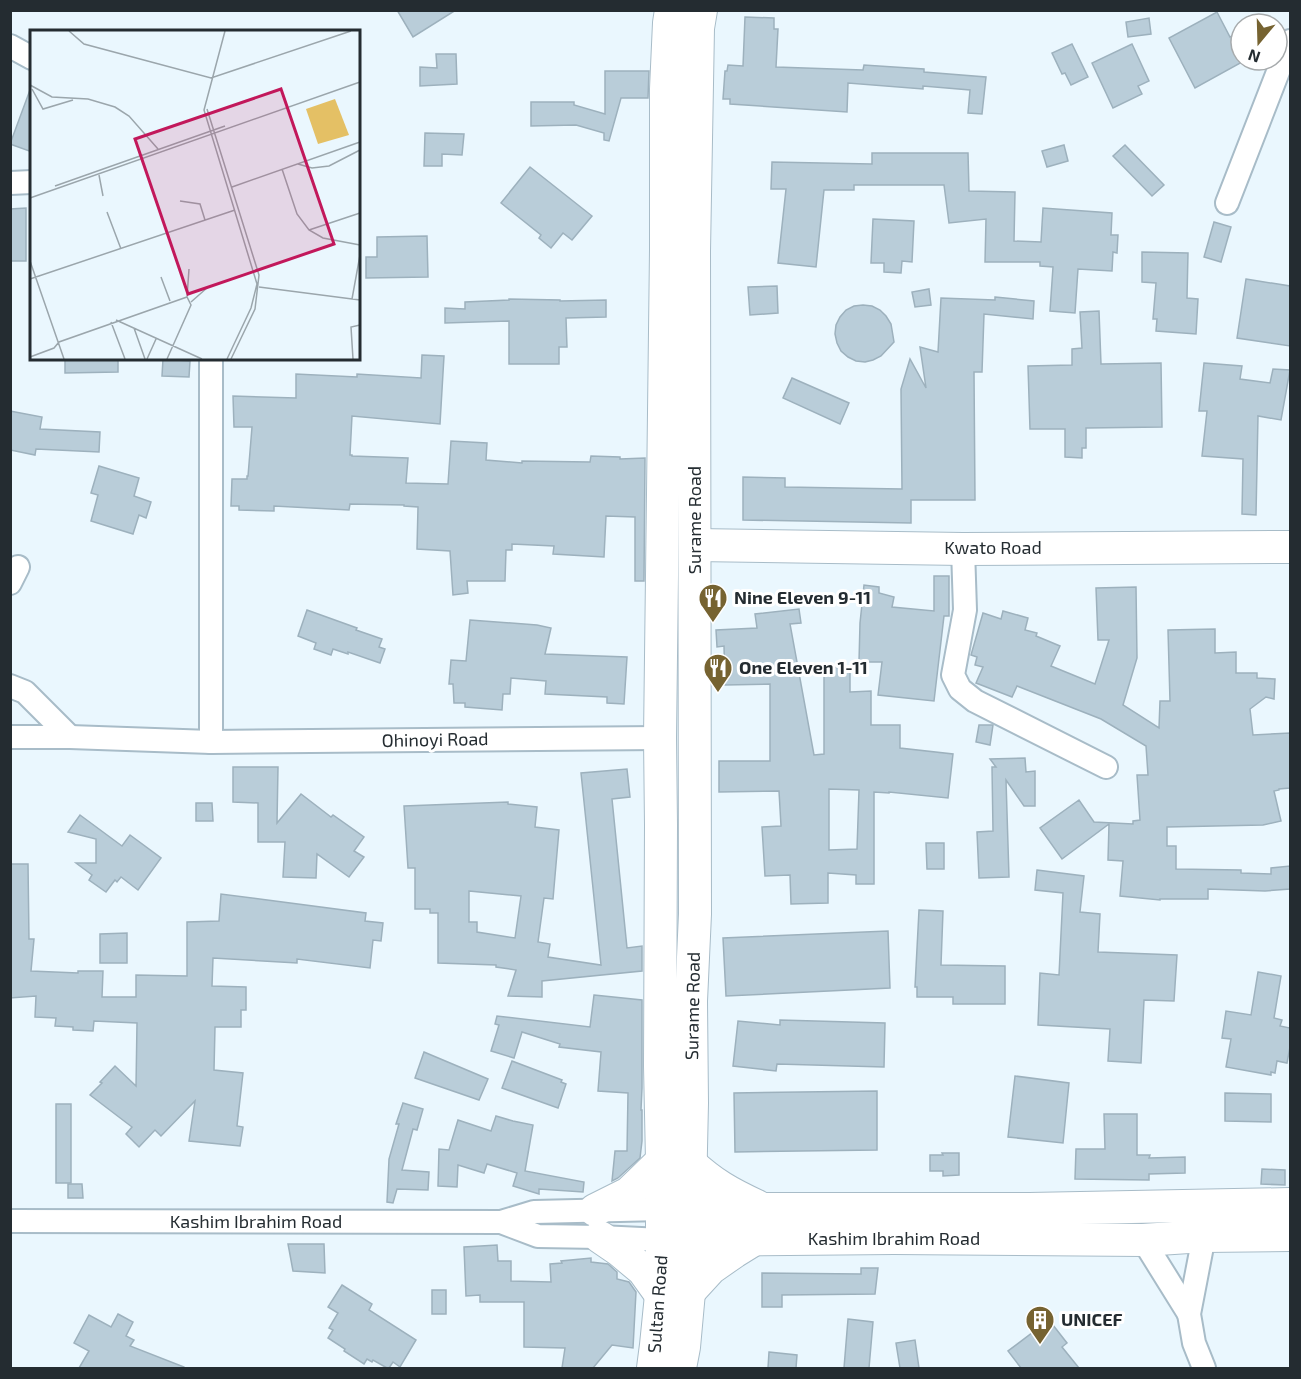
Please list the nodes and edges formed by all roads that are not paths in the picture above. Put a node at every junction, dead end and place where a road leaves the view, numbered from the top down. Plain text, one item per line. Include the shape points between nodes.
1 (671, 10) edge
2 (701, 10) edge
3 (1290, 41) edge
4 (10, 46) edge
5 (30, 57) edge
6 (30, 182) edge
7 (10, 183) edge
8 (1227, 203) dead end
9 (211, 360) edge
10 (695, 545) junction
11 (1290, 548) edge
12 (963, 549) junction
13 (10, 686) edge
14 (10, 737) edge
15 (70, 737) junction
16 (660, 738) junction
17 (211, 742) junction
18 (1106, 767) dead end
19 (676, 1162) junction
20 (1290, 1204) edge
21 (676, 1209) junction
22 (763, 1210) junction
23 (10, 1221) edge
24 (597, 1224) junction
25 (1290, 1235) edge
26 (1204, 1236) junction
27 (754, 1239) junction
28 (676, 1240) junction
29 (1143, 1240) junction
30 (675, 1293) junction
31 (1190, 1314) junction
32 (652, 1368) edge
33 (680, 1368) edge
34 (1204, 1368) edge

1 - 16 street, Surame Road via 666,89
2 - 10 street, Surame Road via 694,251
3 - 8 street
4 - 5 street
6 - 7 street
9 - 17 street
10 - 12 street, Kwato Road
10 - 19 street, Surame Road via 692,1103
11 - 12 street, Kwato Road
12 - 18 street via 965,610 953,675 960,689 975,701
13 - 15 street via 25,692
14 - 15 street, Ohinoyi Road
15 - 17 street, Ohinoyi Road
16 - 17 street, Ohinoyi Road
16 - 19 street, Surame Road via 660,1075
19 - 21 street, Surame Road
19 - 22 street
19 - 24 street via 629,1193
20 - 22 street, Kashim Ibrahim Road
21 - 22 street, Kashim Ibrahim Road
21 - 24 street, Kashim Ibrahim Road
21 - 28 street, Sultan Road
23 - 24 street, Kashim Ibrahim Road via 501,1222 534,1212
24 - 28 street, Kashim Ibrahim Road
24 - 30 street via 620,1250
25 - 26 street, Kashim Ibrahim Road
26 - 29 street, Kashim Ibrahim Road
26 - 31 street
27 - 28 street, Kashim Ibrahim Road
27 - 29 street, Kashim Ibrahim Road
27 - 30 street
28 - 30 street, Sultan Road
29 - 31 street
30 - 32 street, Sultan Road
30 - 33 street, Sultan Road via 684,1347
31 - 34 street via 1194,1343

